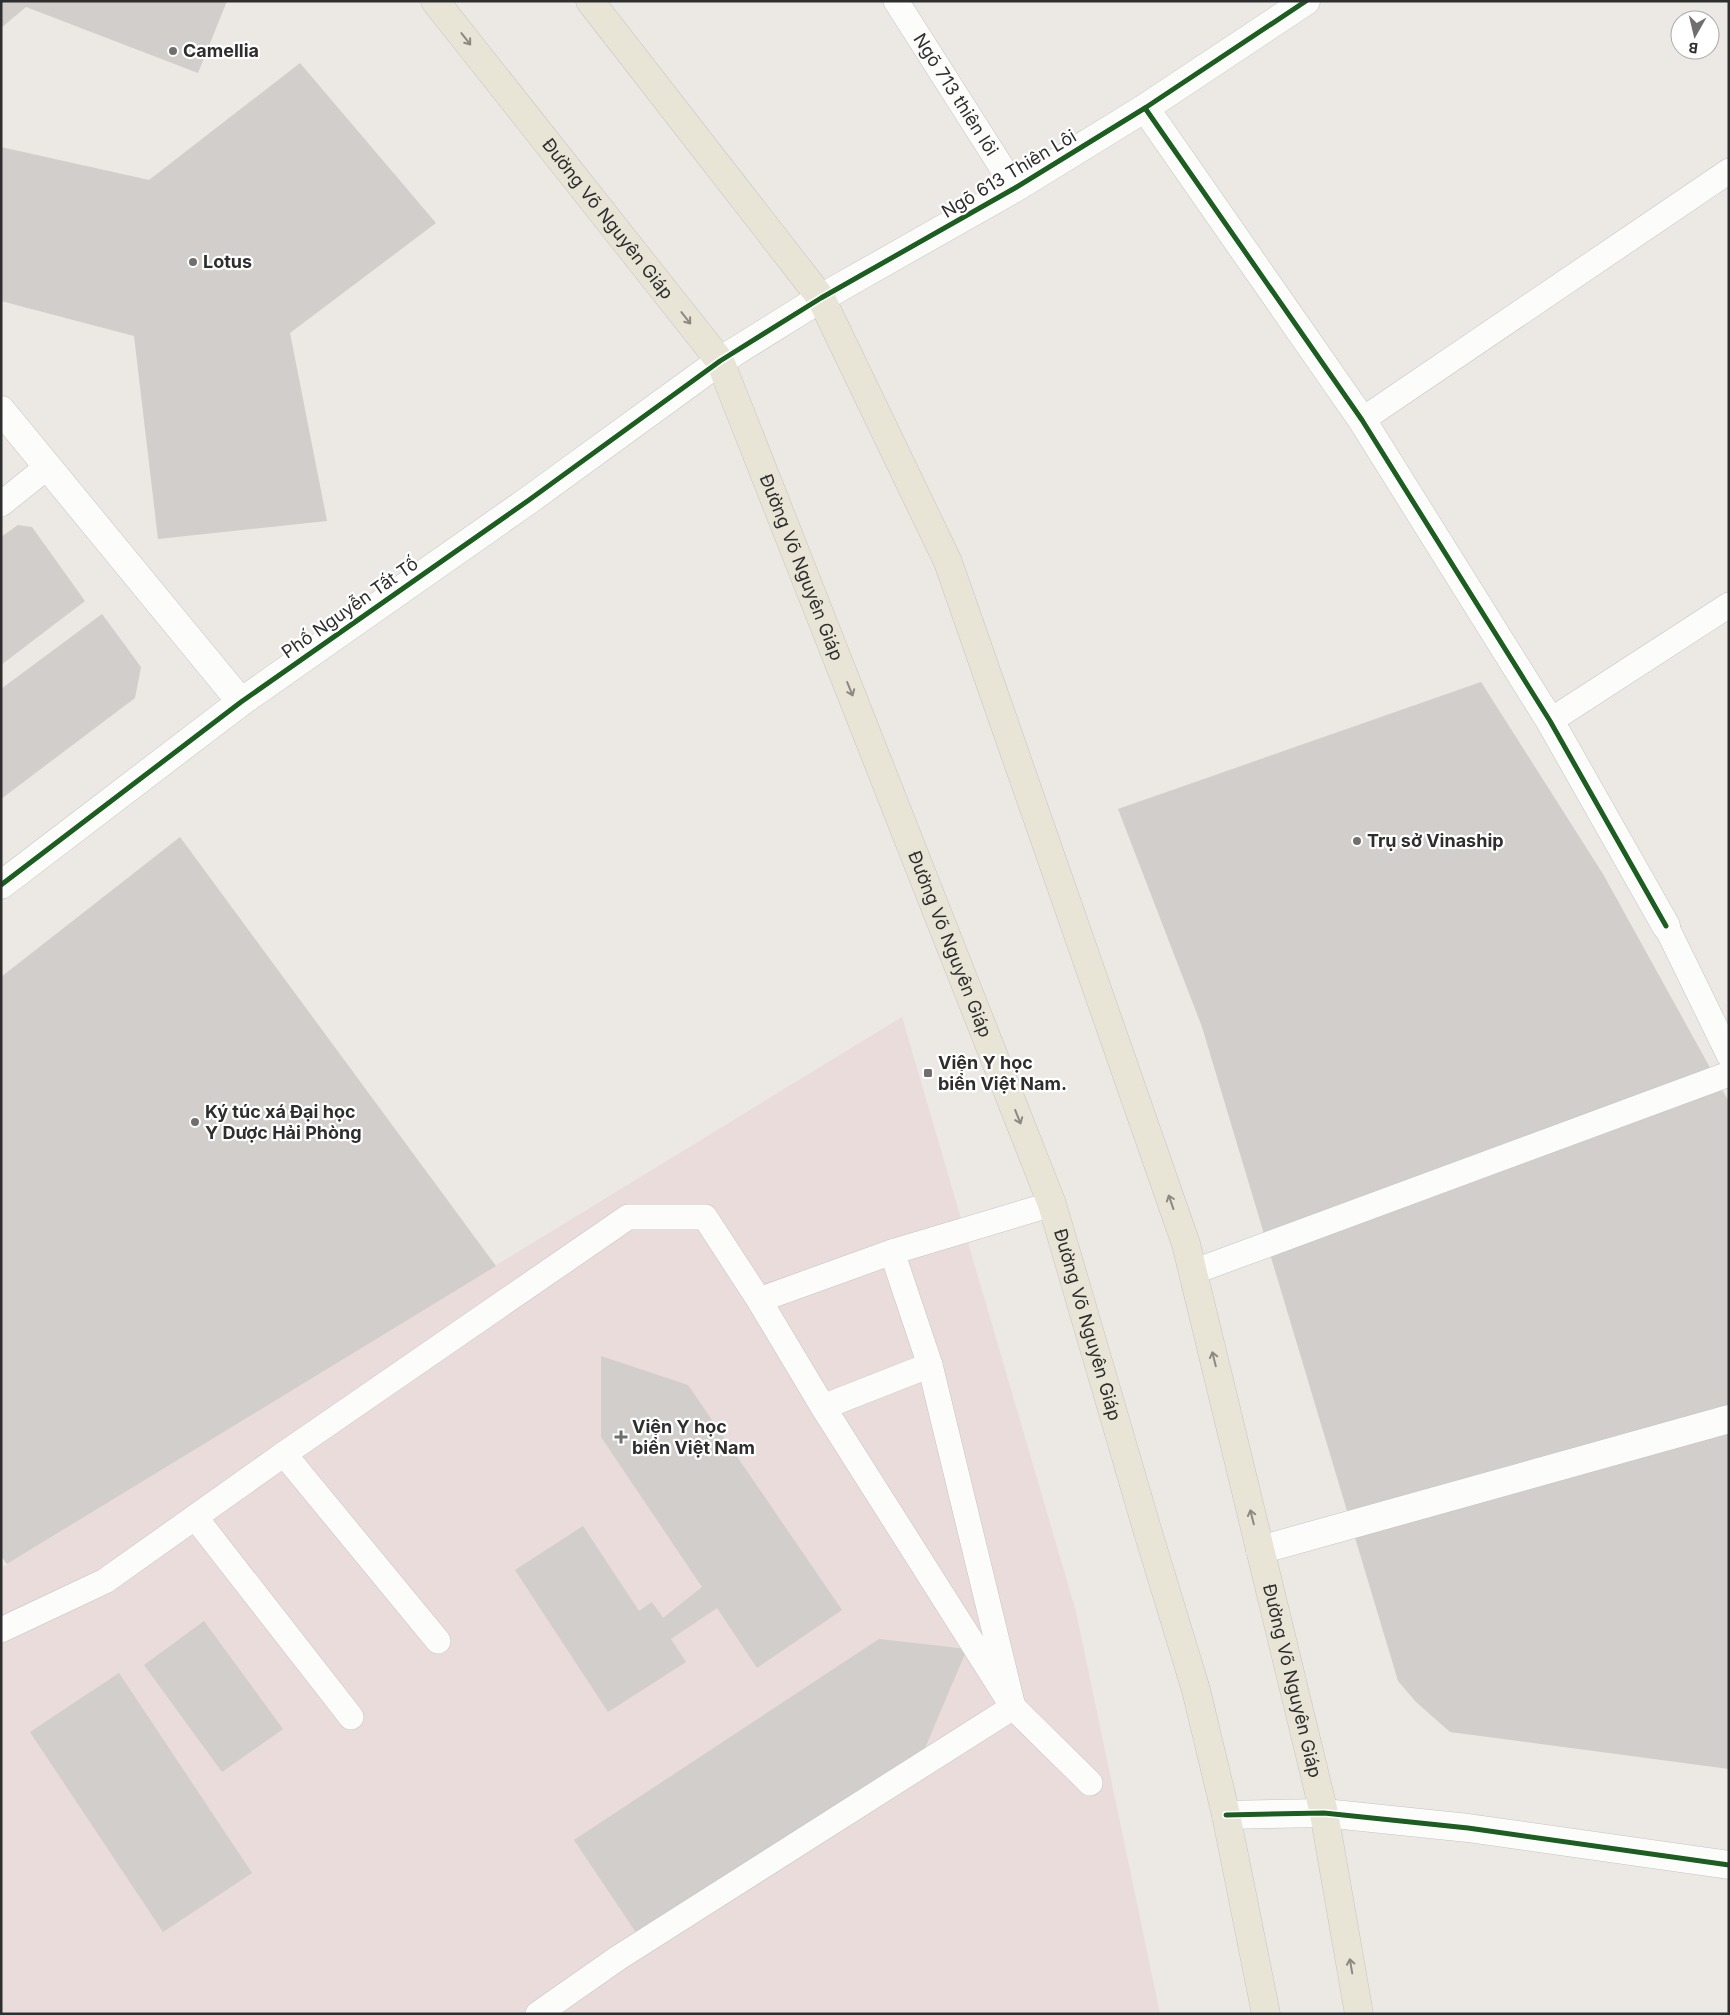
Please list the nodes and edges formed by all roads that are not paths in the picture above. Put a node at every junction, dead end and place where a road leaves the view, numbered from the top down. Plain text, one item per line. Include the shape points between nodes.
1 (435, 1) edge
2 (590, 1) edge
3 (896, 1) edge
4 (1306, 1) edge
5 (1145, 108) junction
6 (1729, 171) edge
7 (1015, 188) junction
8 (820, 298) junction
9 (720, 361) junction
10 (1, 410) edge
11 (1362, 420) junction
12 (47, 467) junction
13 (1, 504) edge
14 (1729, 606) edge
15 (241, 702) junction
16 (1550, 721) junction
17 (1, 885) edge
18 (1666, 926) joint
19 (1729, 1055) edge
20 (1729, 1074) edge
21 (1052, 1204) junction
22 (892, 1252) junction
23 (1193, 1272) junction
24 (759, 1300) junction
25 (930, 1365) junction
26 (823, 1406) junction
27 (1729, 1419) edge
28 (284, 1454) junction
29 (194, 1517) junction
30 (1260, 1550) junction
31 (1, 1630) edge
32 (438, 1640) dead end
33 (1014, 1707) junction
34 (351, 1717) dead end
35 (1090, 1783) dead end
36 (1324, 1813) junction
37 (1226, 1816) junction
38 (1729, 1865) edge
39 (538, 2014) edge
40 (1266, 2014) edge
41 (1359, 2014) edge

1 -> 9 main road, Đường Võ Nguyên Giáp
2 - 8 main road, Đường Võ Nguyên Giáp
3 - 7 lane, Ngõ 713 thiên lôi
4 - 5 street, Ngõ 613 Thiên Lôi
5 - 7 street, Ngõ 613 Thiên Lôi
5 - 11 street
6 - 11 lane
7 - 8 street, Ngõ 613 Thiên Lôi
8 - 9 street, Ngõ 613 Thiên Lôi
23 -> 8 main road, Đường Võ Nguyên Giáp via 1186,1244 948,562
9 - 15 street, Phố Nguyễn Tất Tố
9 -> 21 main road, Đường Võ Nguyên Giáp
10 - 12 street
11 - 16 street
12 - 13 lane
12 - 15 street
14 - 16 lane
15 - 17 street, Phố Nguyễn Tất Tố
16 - 18 street
18 - 19 lane
20 - 23 lane
21 - 22 lane
21 - 37 main road, Đường Võ Nguyên Giáp via 1196,1690
22 - 24 lane
22 - 25 lane
30 -> 23 main road, Đường Võ Nguyên Giáp
24 - 26 lane
24 - 28 lane via 705,1217 628,1217
25 - 26 lane
25 - 33 lane
26 - 33 lane
27 - 30 street
28 - 29 lane
28 - 32 lane
29 - 31 lane via 105,1581
29 - 34 lane
30 - 36 main road, Đường Võ Nguyên Giáp
33 - 35 lane
33 - 39 lane via 618,1958
36 - 37 street
36 - 38 street via 1468,1828
41 -> 36 main road, Đường Võ Nguyên Giáp
37 - 40 main road, Đường Võ Nguyên Giáp

